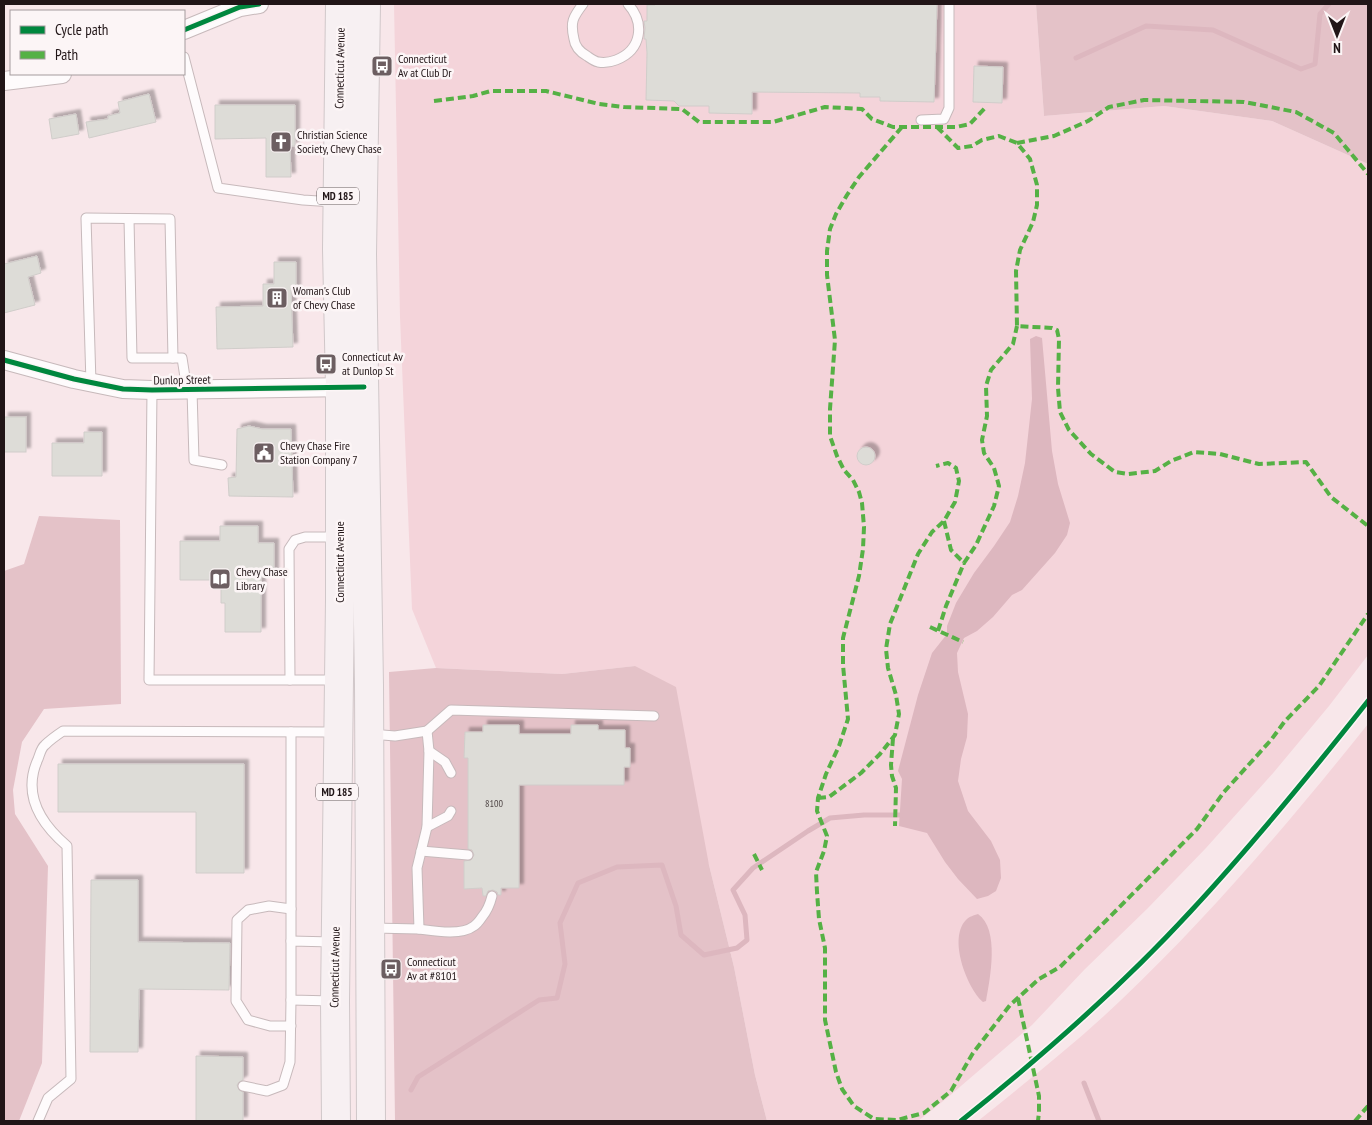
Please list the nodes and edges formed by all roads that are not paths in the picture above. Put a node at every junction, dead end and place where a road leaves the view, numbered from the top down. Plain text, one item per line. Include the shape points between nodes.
1 (259, 4) edge
2 (340, 4) edge
3 (366, 4) edge
4 (583, 4) edge
5 (628, 4) edge
6 (949, 4) edge
7 (185, 30) edge
8 (185, 61) edge
9 (52, 75) edge
10 (4, 80) edge
11 (921, 120) dead end
12 (337, 202) junction
13 (129, 219) junction
14 (173, 358) junction
15 (4, 360) edge
16 (91, 383) junction
17 (352, 388) junction
18 (152, 390) junction
19 (190, 390) junction
20 (352, 463) junction
21 (222, 465) dead end
22 (340, 537) junction
23 (290, 680) junction
24 (339, 680) junction
25 (654, 716) dead end
26 (427, 731) junction
27 (291, 732) junction
28 (338, 732) junction
29 (369, 734) junction
30 (429, 751) junction
31 (451, 773) dead end
32 (451, 811) dead end
33 (427, 827) junction
34 (421, 851) junction
35 (468, 855) dead end
36 (492, 896) dead end
37 (291, 909) junction
38 (370, 928) junction
39 (419, 929) junction
40 (291, 941) junction
41 (336, 942) junction
42 (291, 1000) junction
43 (335, 1001) junction
44 (291, 1026) junction
45 (244, 1086) dead end
46 (38, 1121) edge
47 (336, 1121) edge
48 (371, 1121) edge

1 - 7 street via 240,7
2 - 12 main road, Connecticut Avenue / MD 185
3 - 17 main road, Connecticut Avenue / MD 185 via 362,254
4 - 5 lane via 571,27 575,44 582,53 598,62 624,57 632,49 639,25
6 - 11 lane via 949,108 944,119
8 - 12 lane via 218,188
9 - 10 street
12 - 17 main road, Connecticut Avenue / MD 185 via 336,249
13 - 14 lane via 132,358
13 - 14 lane via 170,219
13 - 16 lane via 86,218
14 - 19 lane via 182,358
15 - 16 street, Dunlop Street
16 - 18 street, Dunlop Street
17 - 19 street, Dunlop Street
17 - 20 main road, Connecticut Avenue / MD 185
18 - 19 street, Dunlop Street
18 - 23 lane via 149,680
19 - 21 lane via 194,460
20 - 22 main road, Connecticut Avenue / MD 185
20 - 29 main road, Connecticut Avenue / MD 185
22 - 23 lane via 305,537 295,540 289,549
22 - 24 main road, Connecticut Avenue / MD 185
23 - 24 lane
24 - 28 main road, Connecticut Avenue / MD 185
25 - 26 lane via 451,710
26 - 29 lane via 395,736
26 - 30 lane
27 - 28 lane
27 - 37 lane
27 - 46 lane via 63,731 44,746 32,770 31,793 42,819 67,846 71,1079 48,1098
28 - 41 main road, Connecticut Avenue / MD 185
29 - 38 main road, Connecticut Avenue / MD 185
30 - 31 lane via 445,762
30 - 33 lane
32 - 33 lane
33 - 34 lane
34 - 35 lane
34 - 39 lane via 417,868
36 - 39 lane via 486,913 473,927 441,932
37 - 40 lane
37 - 44 lane via 268,906 248,910 237,920 236,1001 248,1020 270,1026
38 - 39 lane
38 - 48 main road, Connecticut Avenue / MD 185
40 - 41 lane
40 - 42 lane
41 - 43 main road, Connecticut Avenue / MD 185
42 - 43 lane
42 - 44 lane
43 - 47 main road, Connecticut Avenue / MD 185
44 - 45 lane via 290,1062 283,1085 268,1091

